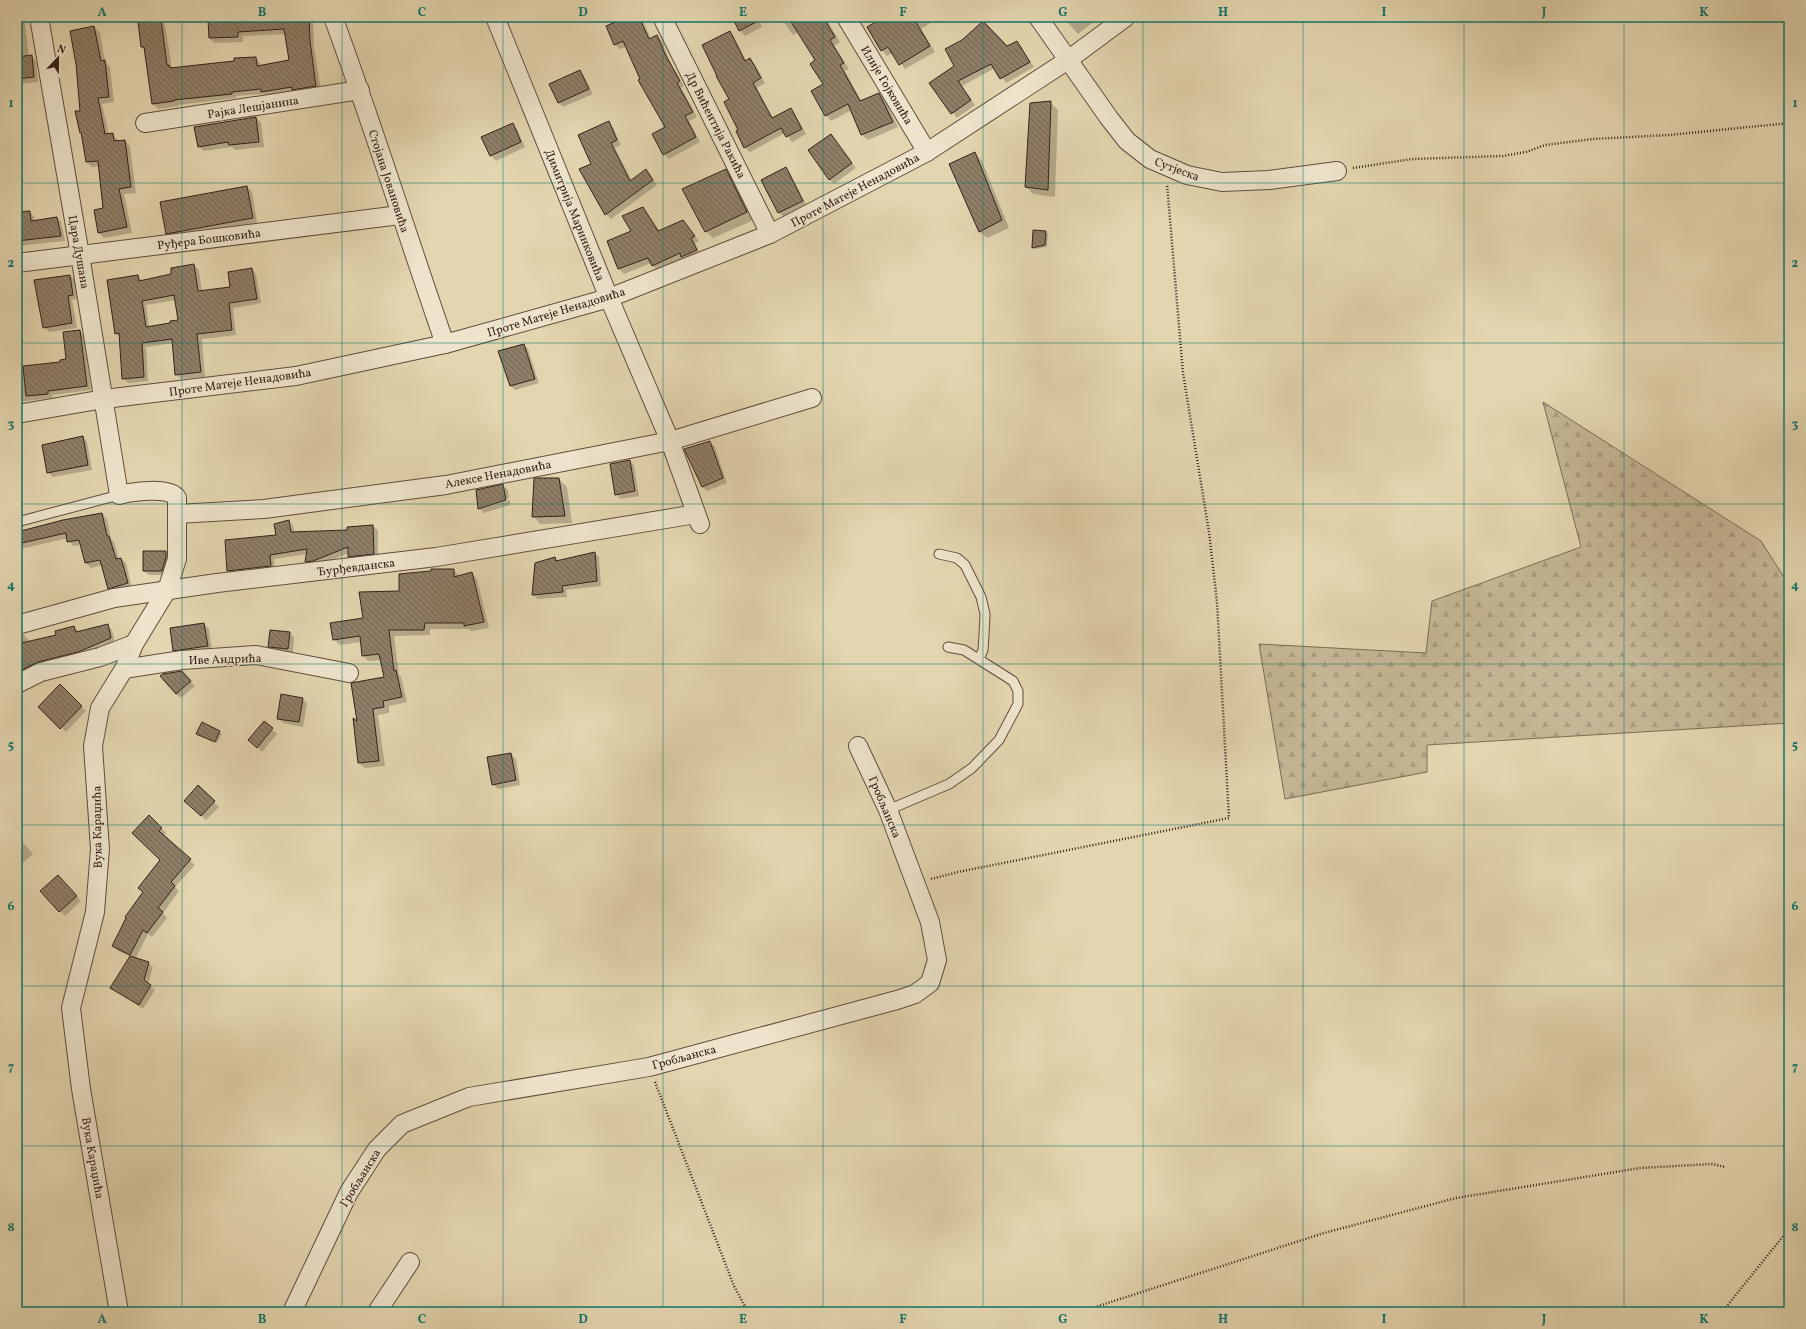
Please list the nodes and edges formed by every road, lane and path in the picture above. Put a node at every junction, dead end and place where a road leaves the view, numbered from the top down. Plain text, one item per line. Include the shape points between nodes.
1 (333, 17) edge
2 (495, 17) edge
3 (662, 17) edge
4 (846, 17) edge
5 (1038, 17) edge
6 (1126, 17) edge
7 (43, 18) edge
8 (1068, 60) junction
9 (360, 90) junction
10 (145, 123) dead end
11 (1789, 123) edge
12 (927, 152) junction
13 (1168, 167) junction
14 (1336, 171) joint
15 (400, 215) junction
16 (770, 234) junction
17 (80, 255) junction
18 (17, 263) edge
19 (609, 298) junction
20 (445, 344) junction
21 (812, 398) dead end
22 (104, 399) junction
23 (17, 414) edge
24 (670, 441) junction
25 (118, 491) junction
26 (177, 514) junction
27 (698, 519) joint
28 (17, 522) edge
29 (939, 554) dead end
30 (167, 590) junction
31 (17, 625) edge
32 (134, 644) junction
33 (948, 647) dead end
34 (979, 659) junction
35 (124, 669) junction
36 (349, 673) dead end
37 (17, 684) edge
38 (858, 746) dead end
39 (888, 810) junction
40 (915, 883) junction
41 (649, 1067) junction
42 (1725, 1167) dead end
43 (1789, 1230) edge
44 (410, 1262) dead end
45 (119, 1312) edge
46 (292, 1312) edge
47 (377, 1312) edge
48 (748, 1312) edge
49 (1080, 1312) edge
50 (1722, 1312) edge

1 - 9 street, Стојана Јовановића
2 - 19 street, Димитрија Маринковића
3 - 16 street, Др Вићентија Ракића
4 - 12 street, Илије Гојковића
5 - 8 street, Сутјеска
6 - 8 street, Проте Матеје Ненадовића
7 - 17 street, Цара Душана
8 - 12 street, Проте Матеје Ненадовића
8 - 13 street, Сутјеска via 1127,141 1150,159
9 - 10 street, Рајка Лешјанина
9 - 15 street, Стојана Јовановића
11 - 14 path via 1669,135 1593,139 1545,145 1504,156 1412,159
12 - 16 street, Проте Матеје Ненадовића
13 - 14 street, Сутјеска via 1187,175 1222,182 1269,180
13 - 40 path via 1166,176 1183,373 1209,532 1217,602 1229,818 965,870
15 - 17 street, Руђера Бошковића
15 - 20 street, Стојана Јовановића
16 - 19 street, Проте Матеје Ненадовића
17 - 18 street, Руђера Бошковића
17 - 22 street, Цара Душана
19 - 20 street, Проте Матеје Ненадовића
19 - 24 street, Димитрија Маринковића
20 - 22 street, Проте Матеје Ненадовића via 296,376
21 - 24 street, Алексе Ненадовића
22 - 23 street, Проте Матеје Ненадовића
22 - 25 street, Цара Душана
24 - 26 street, Алексе Ненадовића via 446,485 264,509
24 - 27 street, Димитрија Маринковића
25 - 26 street, Вука Караџића via 165,491 177,498
25 - 28 lane
26 - 30 street, Вука Караџића via 177,559
27 - 30 street, Ђурђевданска via 436,557
29 - 34 lane via 958,558 965,565 982,597 985,614 984,650
30 - 31 street, Ђурђевданска via 114,598
30 - 32 street, Вука Караџића
32 - 35 street, Вука Караџића
32 - 37 street via 100,657 41,672
33 - 34 lane via 964,650
34 - 39 lane via 1013,682 1018,691 1018,704 999,740 972,768 948,784
35 - 36 street, Иве Андрића via 182,660 256,656
35 - 45 street, Вука Караџића via 100,708 93,746 100,849 95,912 71,1008 81,1089
38 - 39 street, Гробљанска
39 - 40 street, Гробљанска
40 - 41 street, Гробљанска via 930,922 938,960 930,983 915,994
41 - 46 street, Гробљанска via 468,1097 402,1124 377,1149 349,1192
41 - 48 path via 734,1286
42 - 49 path via 1712,1164 1640,1168 1456,1198 1324,1233
43 - 50 path
44 - 47 street

